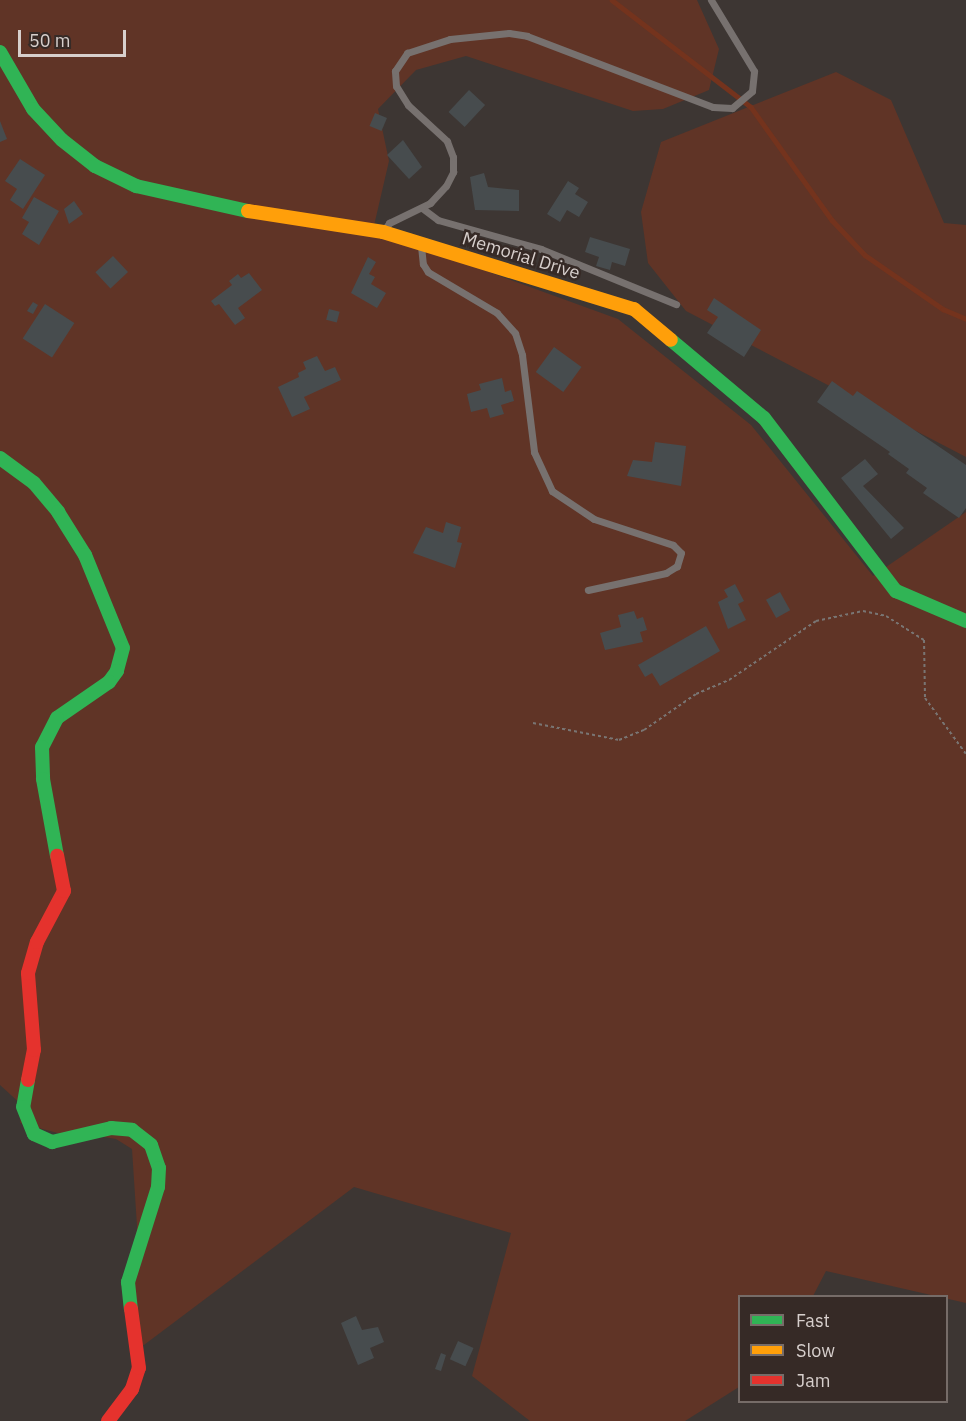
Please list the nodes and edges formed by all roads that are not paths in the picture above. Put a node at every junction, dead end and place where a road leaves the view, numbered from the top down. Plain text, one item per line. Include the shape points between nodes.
1 (711, 0) edge
2 (0, 52) edge
3 (422, 208) junction
4 (383, 232) junction
5 (421, 243) junction
6 (676, 304) dead end
7 (0, 458) edge
8 (588, 590) dead end
9 (966, 621) edge
10 (108, 1421) edge

1 - 3 lane via 754,71 750,95 725,109 527,36 509,33 450,39 407,53 394,77 399,94 443,136 453,157 446,186
2 - 4 street, Memorial Drive via 33,109 78,154 114,176 136,186 230,208
3 - 4 lane via 389,223
3 - 6 lane via 438,219 541,249
4 - 5 street, Memorial Drive
5 - 8 lane via 421,256 428,272 497,313 515,333 522,355 534,452 552,491 594,519 680,549 679,562 666,573
5 - 9 street, Memorial Drive via 633,309 764,417 896,591
7 - 10 street via 34,483 58,512 85,555 123,648 120,666 109,682 57,718 42,747 43,779 64,891 37,942 28,973 34,1050 23,1107 34,1134 52,1142 111,1128 132,1130 151,1145 159,1168 158,1187 128,1282 139,1368 132,1389

